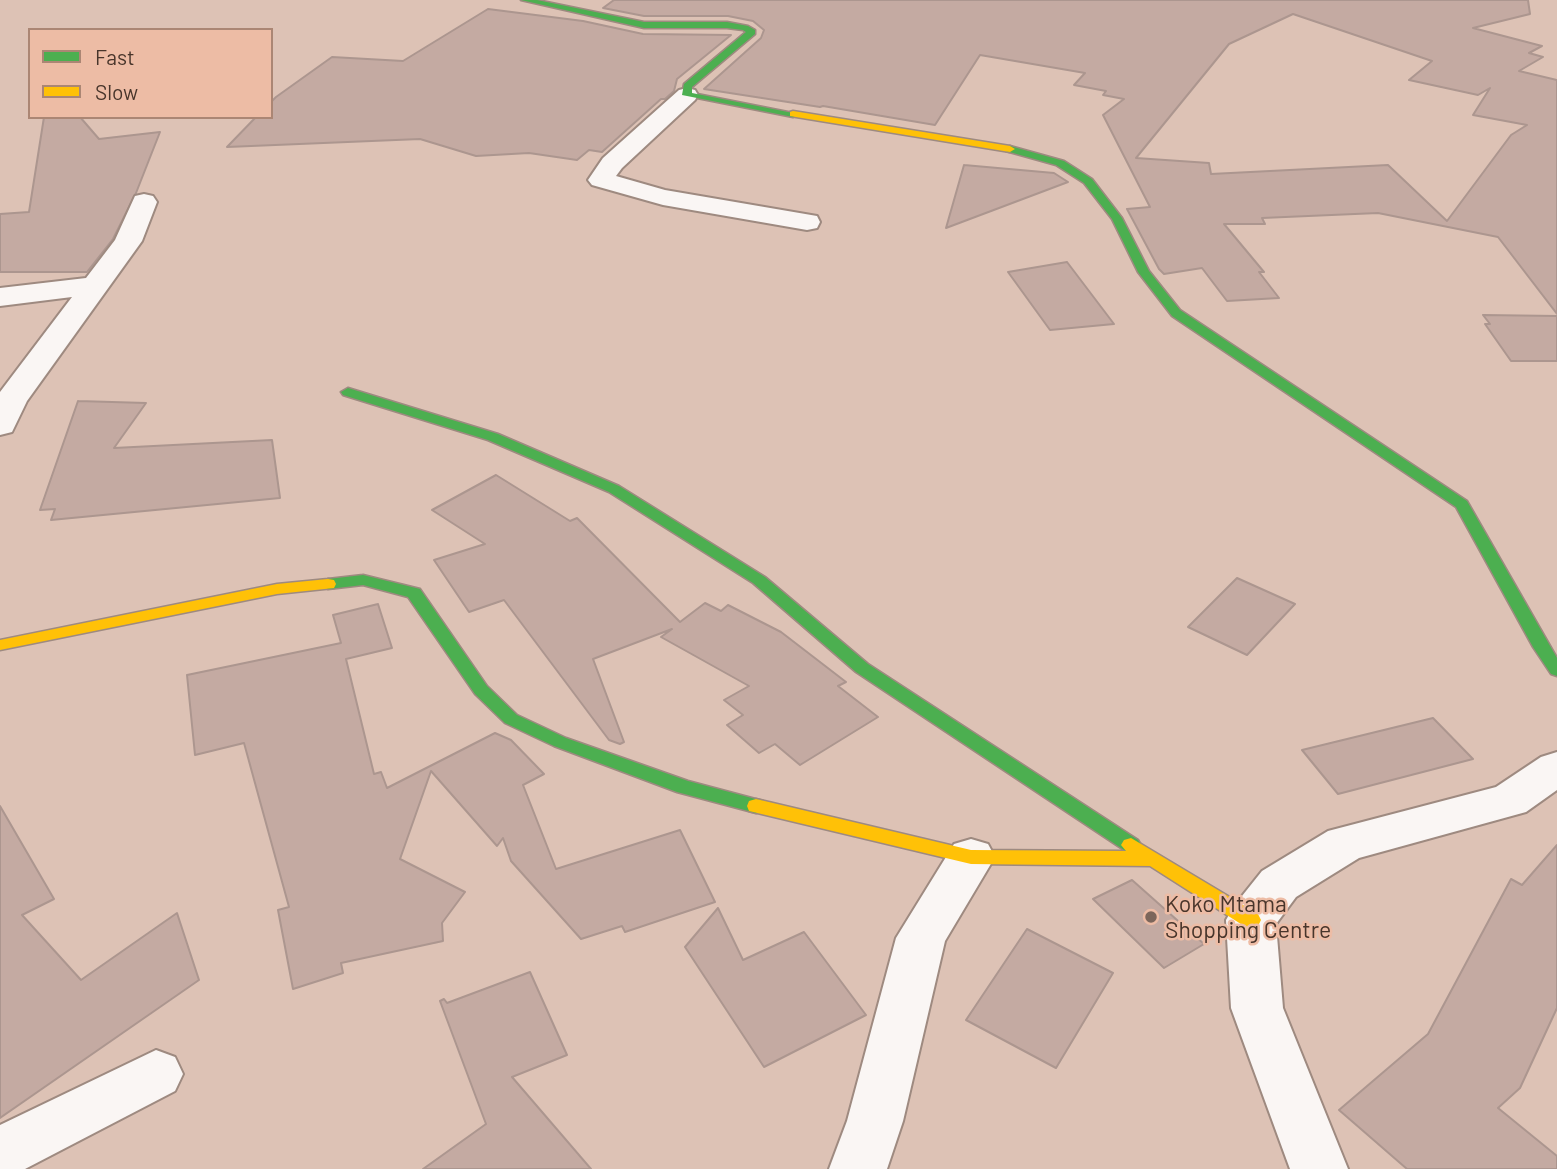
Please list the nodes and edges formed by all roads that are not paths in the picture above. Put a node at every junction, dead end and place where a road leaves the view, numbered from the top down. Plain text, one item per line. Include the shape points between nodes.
1 (525, 0) edge
2 (687, 95) junction
3 (144, 202) dead end
4 (807, 222) dead end
5 (96, 285) junction
6 (0, 297) edge
7 (348, 392) dead end
8 (0, 425) edge
9 (0, 645) edge
10 (1557, 670) edge
11 (1557, 768) edge
12 (1510, 800) junction
13 (1557, 806) edge
14 (971, 858) junction
15 (1152, 859) junction
16 (1251, 920) junction
17 (156, 1074) dead end
18 (0, 1153) edge
19 (858, 1169) edge
20 (1319, 1169) edge

1 - 2 street via 644,25 727,25 751,32 687,86
2 - 4 street via 612,163 600,180 663,197
2 - 10 street via 1026,152 1079,175 1117,218 1144,272 1176,313 1462,504
3 - 5 street via 128,241
5 - 6 street
5 - 8 street via 11,400
7 - 15 street via 493,437 614,489 759,580 862,667
9 - 14 street via 278,589 363,580 414,593 481,690 511,719 560,742 788,816
11 - 12 street
12 - 13 street
12 - 16 street via 1345,844 1279,884
14 - 15 street
14 - 19 street via 921,938 876,1121
15 - 16 street
16 - 20 street via 1257,1008
17 - 18 street

